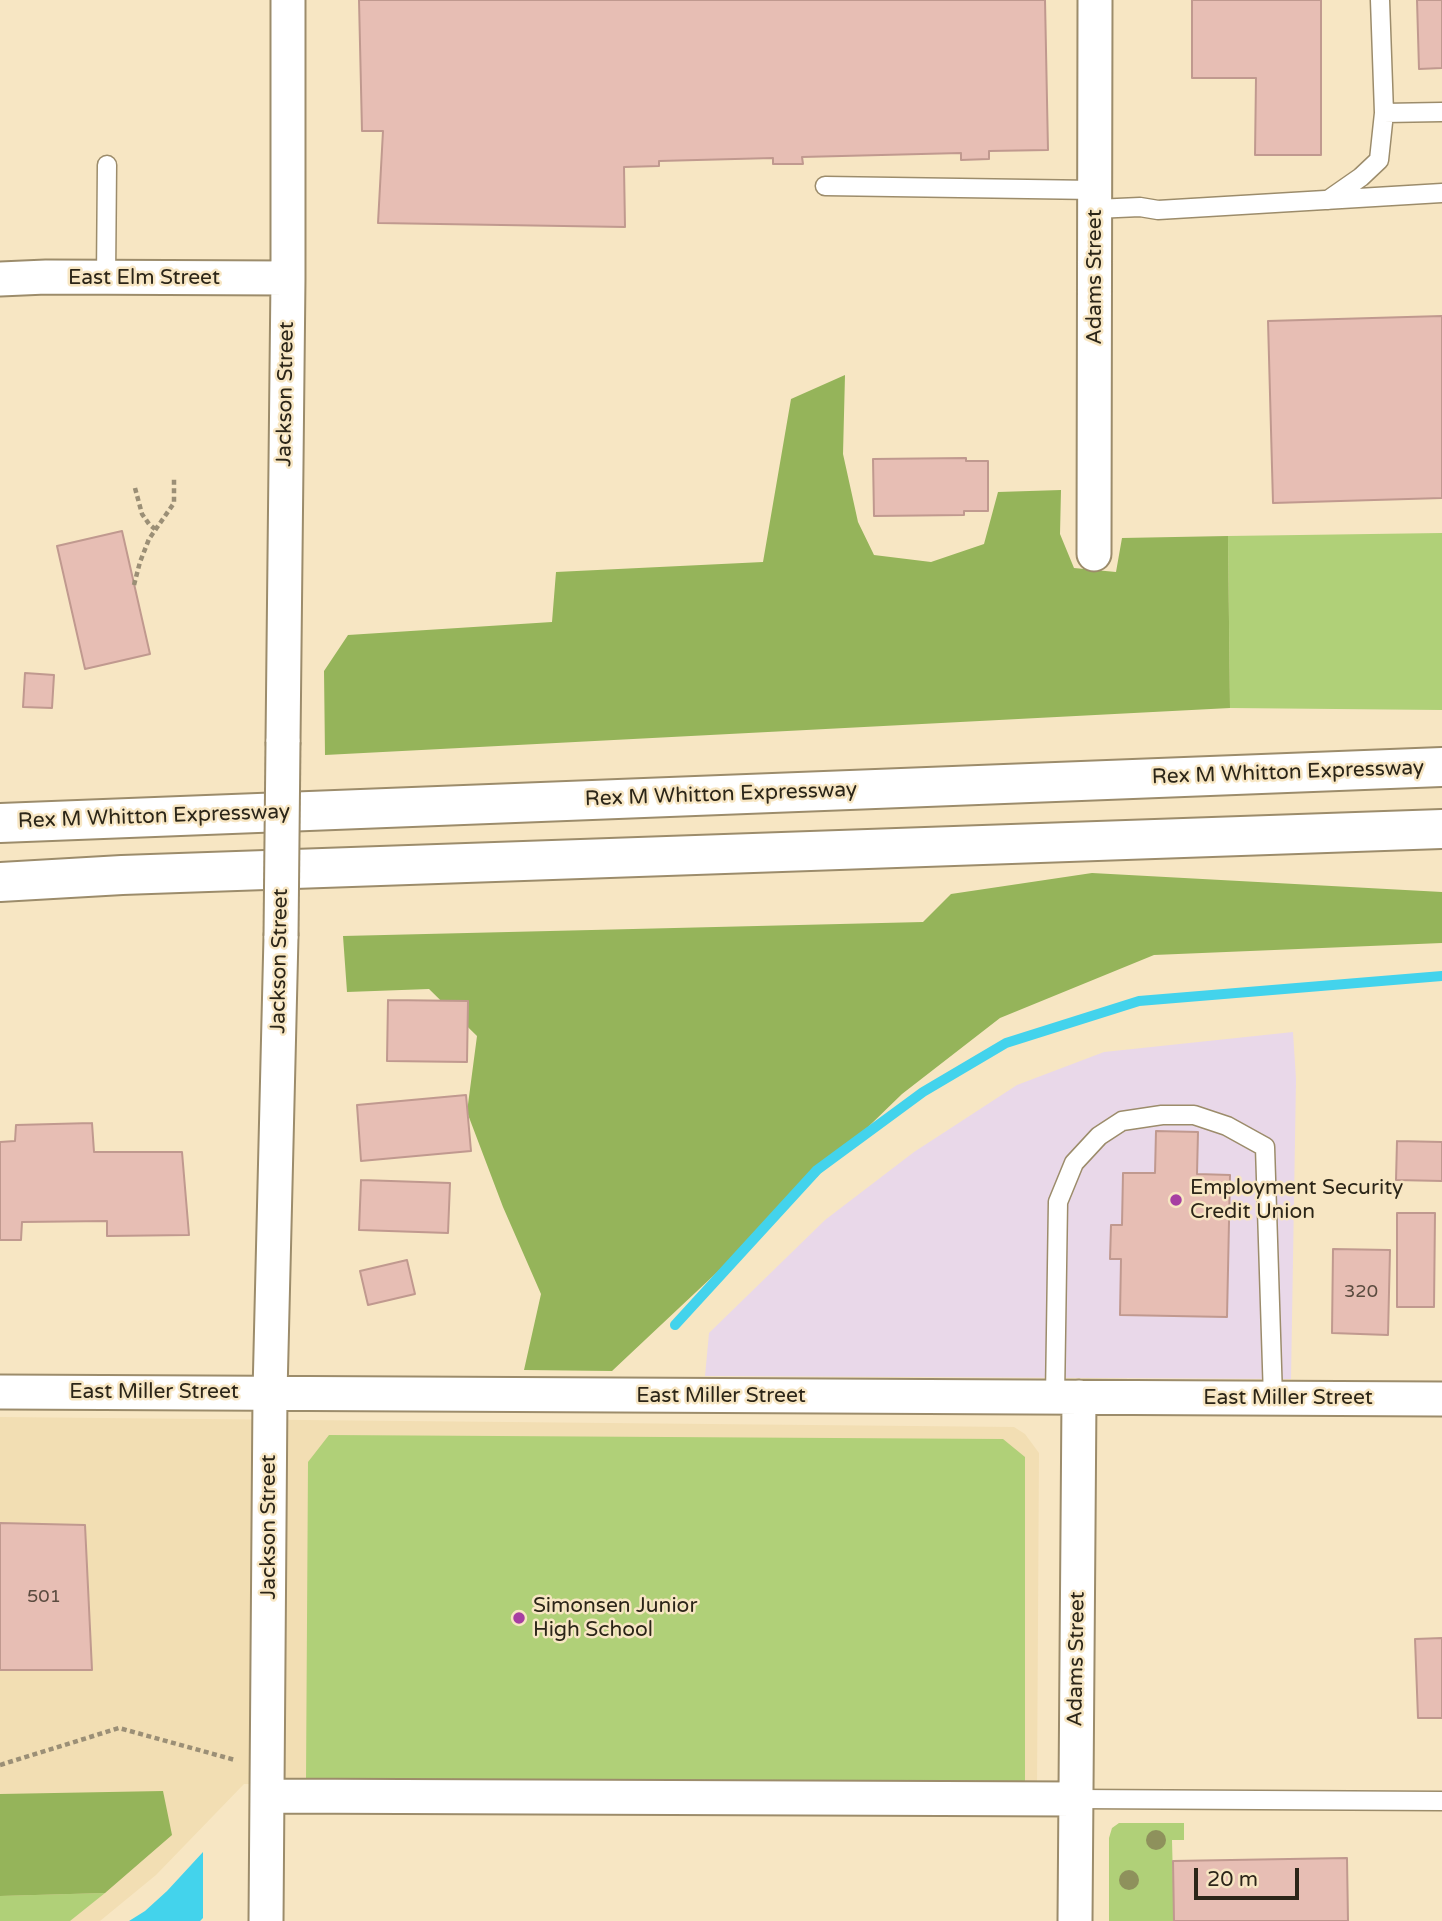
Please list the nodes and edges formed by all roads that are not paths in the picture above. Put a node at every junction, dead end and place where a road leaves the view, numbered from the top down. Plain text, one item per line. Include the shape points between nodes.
1 (288, 0) edge
2 (1095, 0) edge
3 (1381, 0) edge
4 (1442, 112) edge
5 (1384, 113) junction
6 (107, 165) dead end
7 (825, 187) dead end
8 (1442, 193) edge
9 (1095, 200) junction
10 (1328, 200) junction
11 (106, 278) junction
12 (288, 278) junction
13 (0, 279) edge
14 (1094, 554) dead end
15 (1442, 767) edge
16 (0, 823) edge
17 (1442, 829) edge
18 (122, 875) junction
19 (0, 882) edge
20 (0, 907) edge
21 (0, 1392) edge
22 (270, 1393) junction
23 (1067, 1397) junction
24 (1273, 1398) junction
25 (1442, 1399) edge
26 (267, 1782) junction
27 (1076, 1799) junction
28 (1442, 1801) edge
29 (266, 1921) edge
30 (1075, 1921) edge

1 - 12 street, Jackson Street
2 - 9 street, Adams Street
3 - 5 lane
4 - 5 lane
5 - 10 lane via 1379,160
6 - 11 lane
7 - 9 lane
8 - 10 lane
9 - 10 lane via 1158,209
9 - 14 street, Adams Street
11 - 12 street, East Elm Street
11 - 13 street, East Elm Street
12 - 22 street, Jackson Street, bridge via 281,936
15 - 16 highway, Rex M Whitton Expressway
17 - 18 highway
18 - 19 highway
18 - 20 highway
21 - 22 street, East Miller Street
22 - 23 street, East Miller Street
22 - 26 street, Jackson Street
23 - 24 street, East Miller Street
23 - 24 lane via 1058,1202 1074,1163 1099,1136 1122,1121 1194,1115 1227,1126 1265,1147
23 - 27 street, Adams Street
24 - 25 street, East Miller Street
26 - 27 street
26 - 29 street, Jackson Street
27 - 28 lane
27 - 30 street, Adams Street

